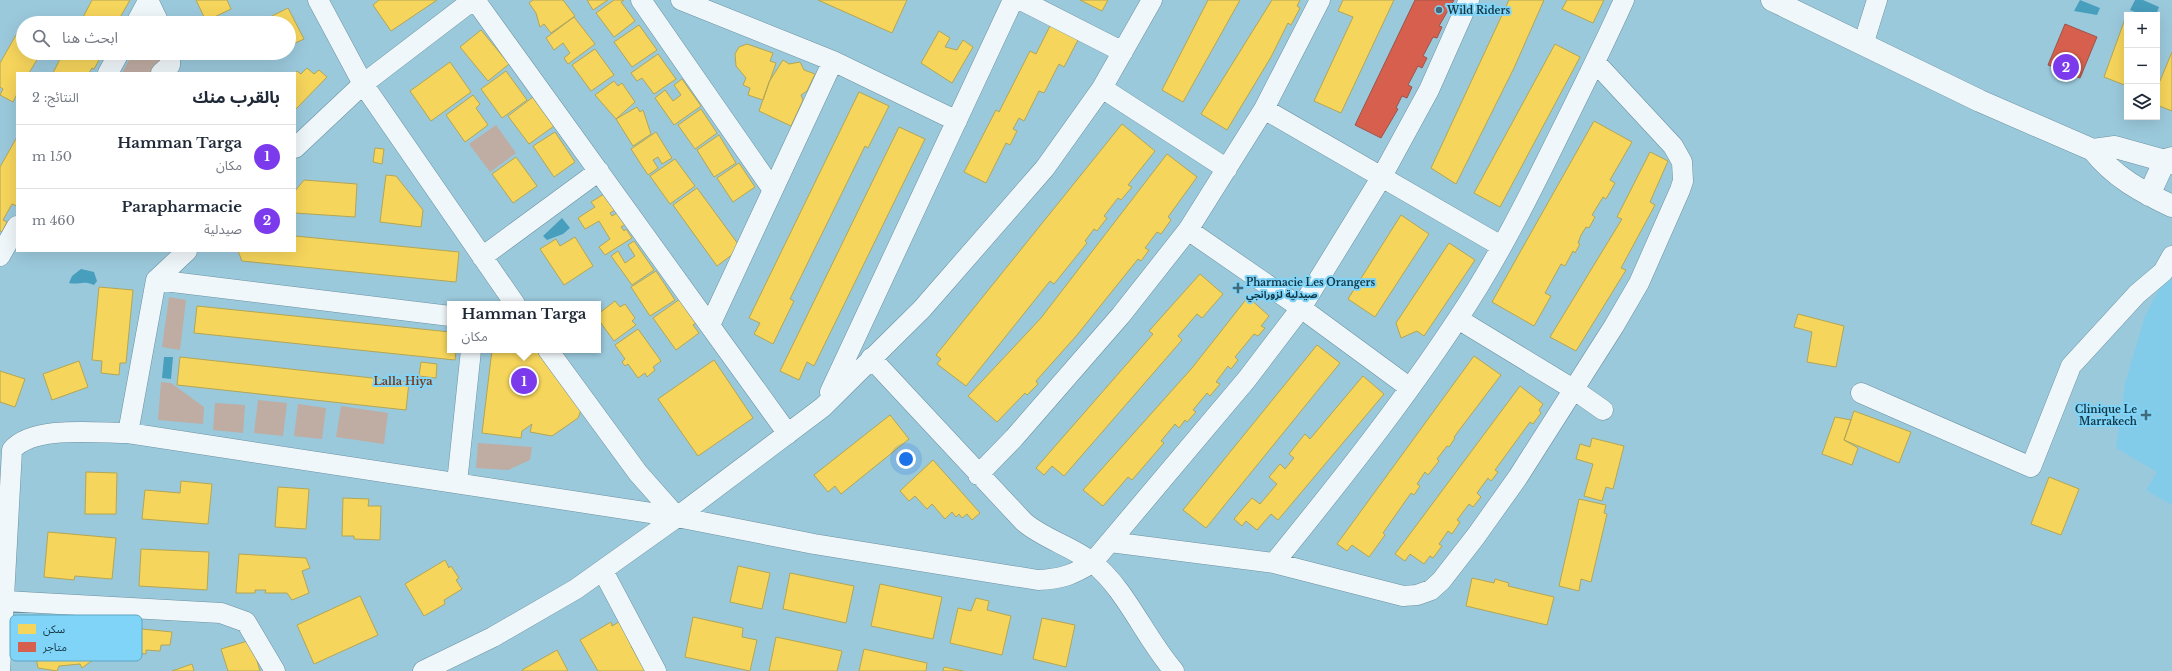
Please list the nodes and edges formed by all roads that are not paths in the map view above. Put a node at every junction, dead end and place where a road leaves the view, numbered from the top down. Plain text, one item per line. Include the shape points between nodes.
1 (318, 0) edge
2 (474, 0) edge
3 (641, 0) edge
4 (681, 0) edge
5 (1013, 0) edge
6 (1021, 0) edge
7 (1152, 0) edge
8 (1320, 0) edge
9 (1469, 0) edge
10 (1624, 0) edge
11 (1772, 0) edge
12 (1878, 0) edge
13 (148, 1) edge
14 (140, 16) edge
15 (156, 16) edge
16 (1863, 45) junction
17 (1123, 52) junction
18 (115, 60) edge
19 (170, 60) edge
20 (833, 61) junction
21 (1596, 63) junction
22 (109, 72) edge
23 (162, 72) edge
24 (363, 84) junction
25 (1102, 88) junction
26 (1264, 109) junction
27 (957, 121) junction
28 (296, 147) edge
29 (2093, 150) junction
30 (2170, 160) edge
31 (1227, 169) junction
32 (599, 171) junction
33 (1381, 178) junction
34 (773, 190) junction
35 (2149, 195) junction
36 (2172, 206) edge
37 (16, 228) edge
38 (1188, 230) junction
39 (1501, 246) junction
40 (186, 252) edge
41 (0, 256) edge
42 (2172, 256) edge
43 (482, 257) junction
44 (156, 280) junction
45 (511, 301) edge
46 (1302, 308) junction
47 (447, 316) edge
48 (1458, 319) junction
49 (710, 325) junction
50 (471, 353) edge
51 (550, 353) edge
52 (872, 358) junction
53 (1410, 388) junction
54 (1573, 389) junction
55 (1861, 393) dead end
56 (823, 407) junction
57 (1603, 410) dead end
58 (128, 433) junction
59 (788, 434) junction
60 (978, 475) junction
61 (457, 483) junction
62 (677, 517) junction
63 (1110, 542) junction
64 (1092, 562) junction
65 (1274, 563) junction
66 (603, 571) junction
67 (4, 601) junction
68 (457, 664) edge
69 (0, 671) edge
70 (275, 671) edge
71 (423, 671) edge
72 (656, 671) edge
73 (1174, 671) edge

1 - 24 street
2 - 24 street
2 - 32 street
3 - 34 street
4 - 20 street
5 - 27 street
6 - 17 street
7 - 17 street
8 - 26 street
9 - 33 street via 1429,90
10 - 21 street
11 - 16 street
12 - 16 street
13 - 14 street
13 - 15 street
16 - 29 street
17 - 25 street
18 - 22 street
19 - 23 street via 170,65
20 - 27 street
20 - 34 street
21 - 39 street
21 - 54 street via 1673,146 1682,162 1683,181 1639,283
24 - 28 street
24 - 43 street
25 - 31 street
25 - 52 street via 1045,168 994,228 922,309
26 - 31 street
26 - 33 street
27 - 56 street
29 - 30 street via 2115,147
29 - 35 street via 2105,166
30 - 35 street
31 - 38 street
32 - 43 street
32 - 49 street
33 - 39 street
33 - 46 street
34 - 49 street
35 - 36 street
37 - 41 street
38 - 46 street
38 - 60 street via 1121,315 1014,438
39 - 48 street
40 - 44 street
42 - 55 street via 2163,272 2137,294 2072,366 2031,467
43 - 45 street
44 - 47 street
44 - 58 street
46 - 53 street
46 - 63 street via 1247,379
48 - 53 street
48 - 54 street
49 - 59 street
50 - 61 street
51 - 62 street via 638,473
52 - 56 street
52 - 60 street
53 - 65 street via 1335,488
54 - 57 street
54 - 65 street via 1518,476 1472,541 1431,590 1403,596
56 - 59 street
58 - 61 street
58 - 67 street via 41,434 19,442 12,450
59 - 62 street
60 - 64 street via 1034,531 1071,548
61 - 62 street
62 - 64 street via 814,544 1038,580 1060,579 1077,573
62 - 66 street
63 - 64 street
63 - 65 street
64 - 73 street via 1119,590 1139,624
66 - 68 street via 505,630
66 - 72 street
67 - 69 street
67 - 70 street via 221,613 246,622
68 - 71 street

